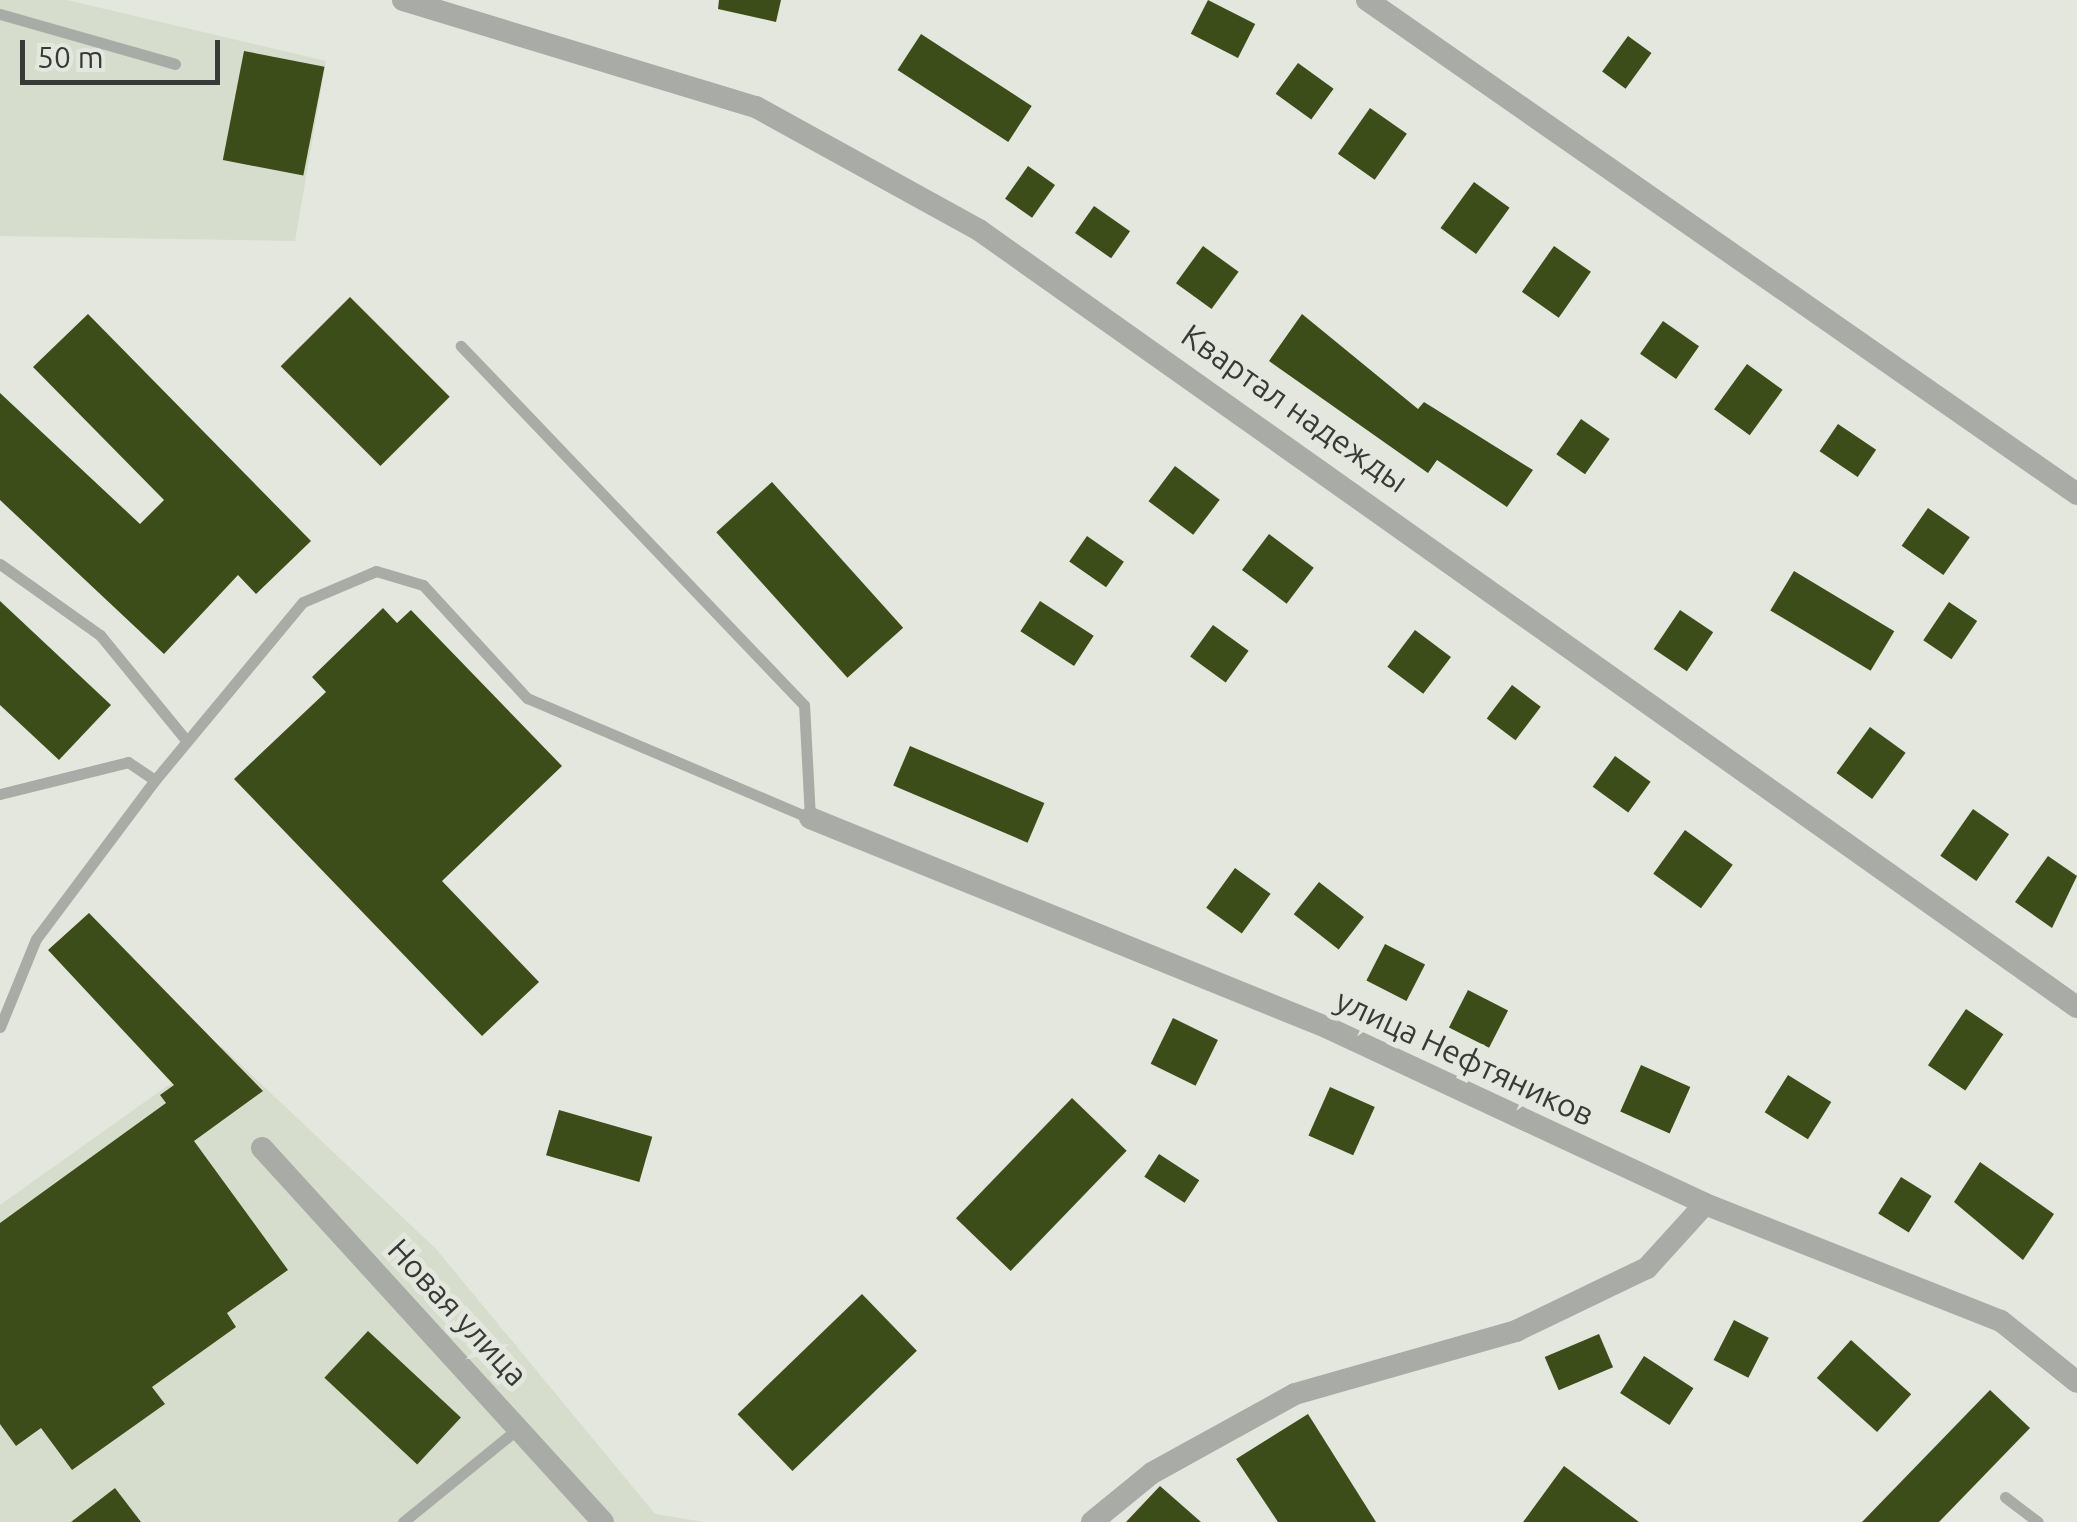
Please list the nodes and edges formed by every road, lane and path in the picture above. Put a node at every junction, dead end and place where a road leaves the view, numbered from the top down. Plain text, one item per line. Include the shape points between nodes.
1 (403, 0) edge
2 (1367, 0) edge
3 (0, 14) edge
4 (175, 64) dead end
5 (462, 346) dead end
6 (2077, 494) edge
7 (0, 564) edge
8 (186, 740) junction
9 (155, 780) junction
10 (0, 794) edge
11 (810, 818) junction
12 (2077, 1007) edge
13 (0, 1027) edge
14 (262, 1148) dead end
15 (1704, 1204) junction
16 (2077, 1382) edge
17 (520, 1426) junction
18 (2006, 1496) dead end
19 (403, 1522) edge
20 (603, 1522) edge
21 (1092, 1522) edge
22 (2038, 1522) edge

1 - 12 street, Квартал надежды via 756,107 979,230
2 - 6 street
3 - 4 lane
5 - 11 lane via 804,705
7 - 8 lane via 100,635
8 - 9 lane
8 - 11 lane via 302,602 376,571 423,585 526,698
9 - 10 lane via 128,762
9 - 13 lane via 36,938
11 - 15 street, улица Нефтяников via 1326,1027
14 - 17 street, Новая улица
15 - 16 street, улица Нефтяников via 2001,1322
15 - 21 street via 1646,1268 1516,1331 1296,1394 1152,1473
17 - 19 lane
17 - 20 street, Новая улица
18 - 22 lane

